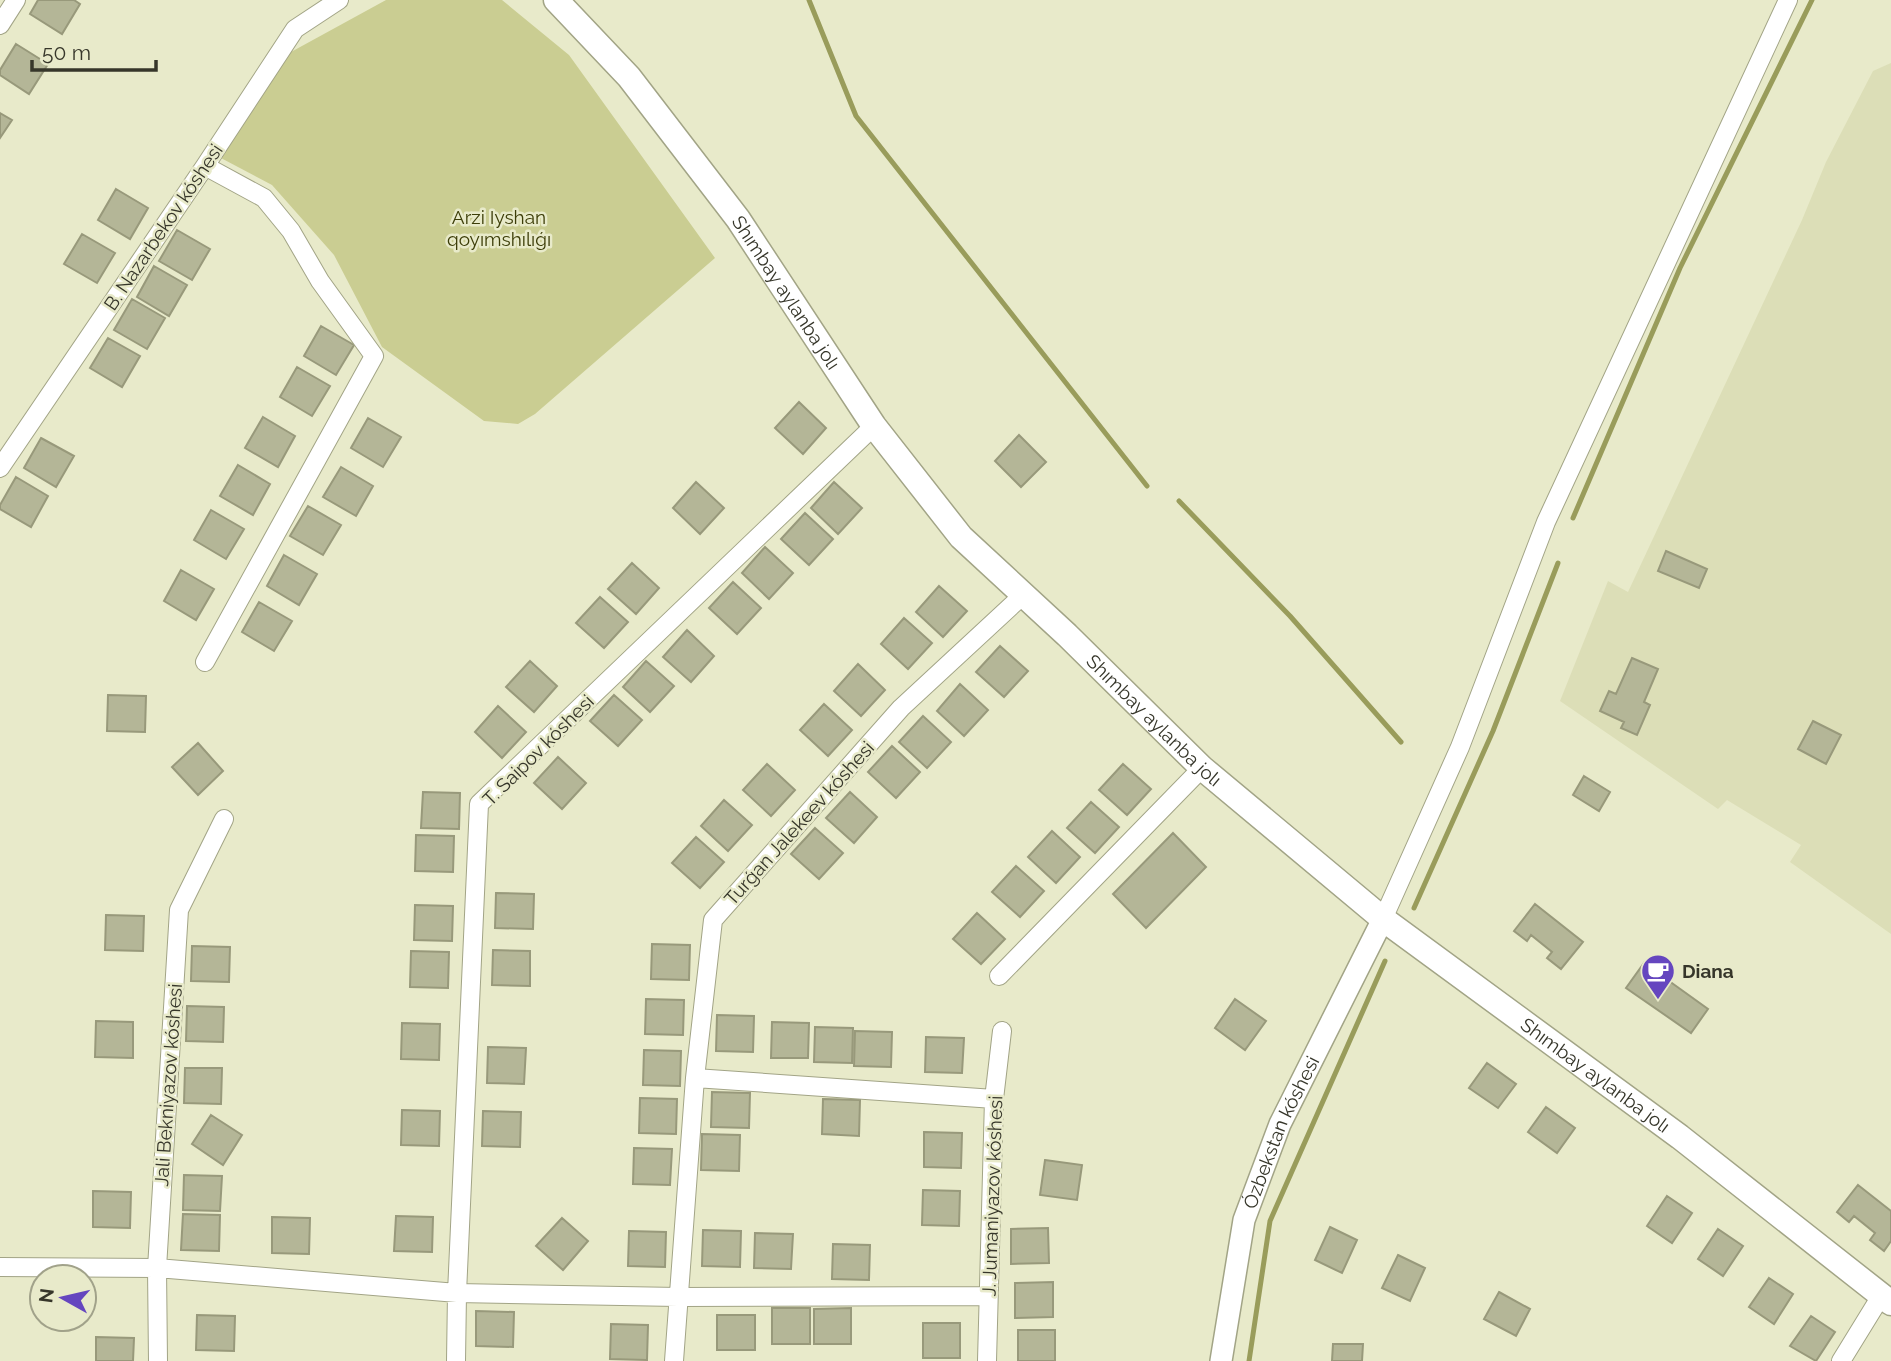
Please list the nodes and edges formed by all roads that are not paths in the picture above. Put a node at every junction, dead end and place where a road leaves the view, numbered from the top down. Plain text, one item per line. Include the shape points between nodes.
1 (16, 0) edge
2 (339, 0) edge
3 (556, 0) edge
4 (1788, 0) edge
5 (0, 25) edge
6 (205, 166) junction
7 (874, 426) junction
8 (0, 468) edge
9 (1023, 595) junction
10 (205, 662) dead end
11 (1202, 768) junction
12 (224, 819) dead end
13 (1383, 919) junction
14 (999, 976) dead end
15 (1002, 1031) dead end
16 (695, 1079) junction
17 (994, 1099) junction
18 (0, 1267) edge
19 (157, 1268) junction
20 (457, 1293) junction
21 (988, 1296) junction
22 (678, 1297) junction
23 (1886, 1299) edge
24 (158, 1361) edge
25 (456, 1361) edge
26 (674, 1361) edge
27 (987, 1361) edge
28 (1221, 1361) edge
29 (1841, 1361) edge

1 - 5 street
2 - 6 street, B. Nazarbekov kóshesi via 295,29
3 - 7 main road, Shımbay aylanba jolı via 629,77 738,219
4 - 13 street via 1546,522 1460,747
6 - 8 street, B. Nazarbekov kóshesi
6 - 10 street via 264,198 373,356
7 - 9 main road, Shımbay aylanba jolı via 961,537
7 - 20 street, T. Saipov kóshesi via 479,804
9 - 11 main road, Shımbay aylanba jolı
9 - 16 street, Turǵan Jalekeev kóshesi via 901,708 713,920
11 - 13 main road, Shımbay aylanba jolı
11 - 14 street
12 - 19 street, Jali Bekniyazov kóshesi via 178,911
13 - 23 main road, Shımbay aylanba jolı via 1680,1137
13 - 28 street, Ózbekstan kóshesi via 1280,1124 1249,1208
15 - 17 street, J. Jumaniyazov kóshesi
16 - 17 street
16 - 22 street, Turǵan Jalekeev kóshesi
17 - 21 street, J. Jumaniyazov kóshesi
18 - 19 street
19 - 20 street
19 - 24 street, Jali Bekniyazov kóshesi
20 - 22 street
20 - 25 street, T. Saipov kóshesi
21 - 22 street
21 - 27 street, J. Jumaniyazov kóshesi
22 - 26 street, Turǵan Jalekeev kóshesi
23 - 29 street

